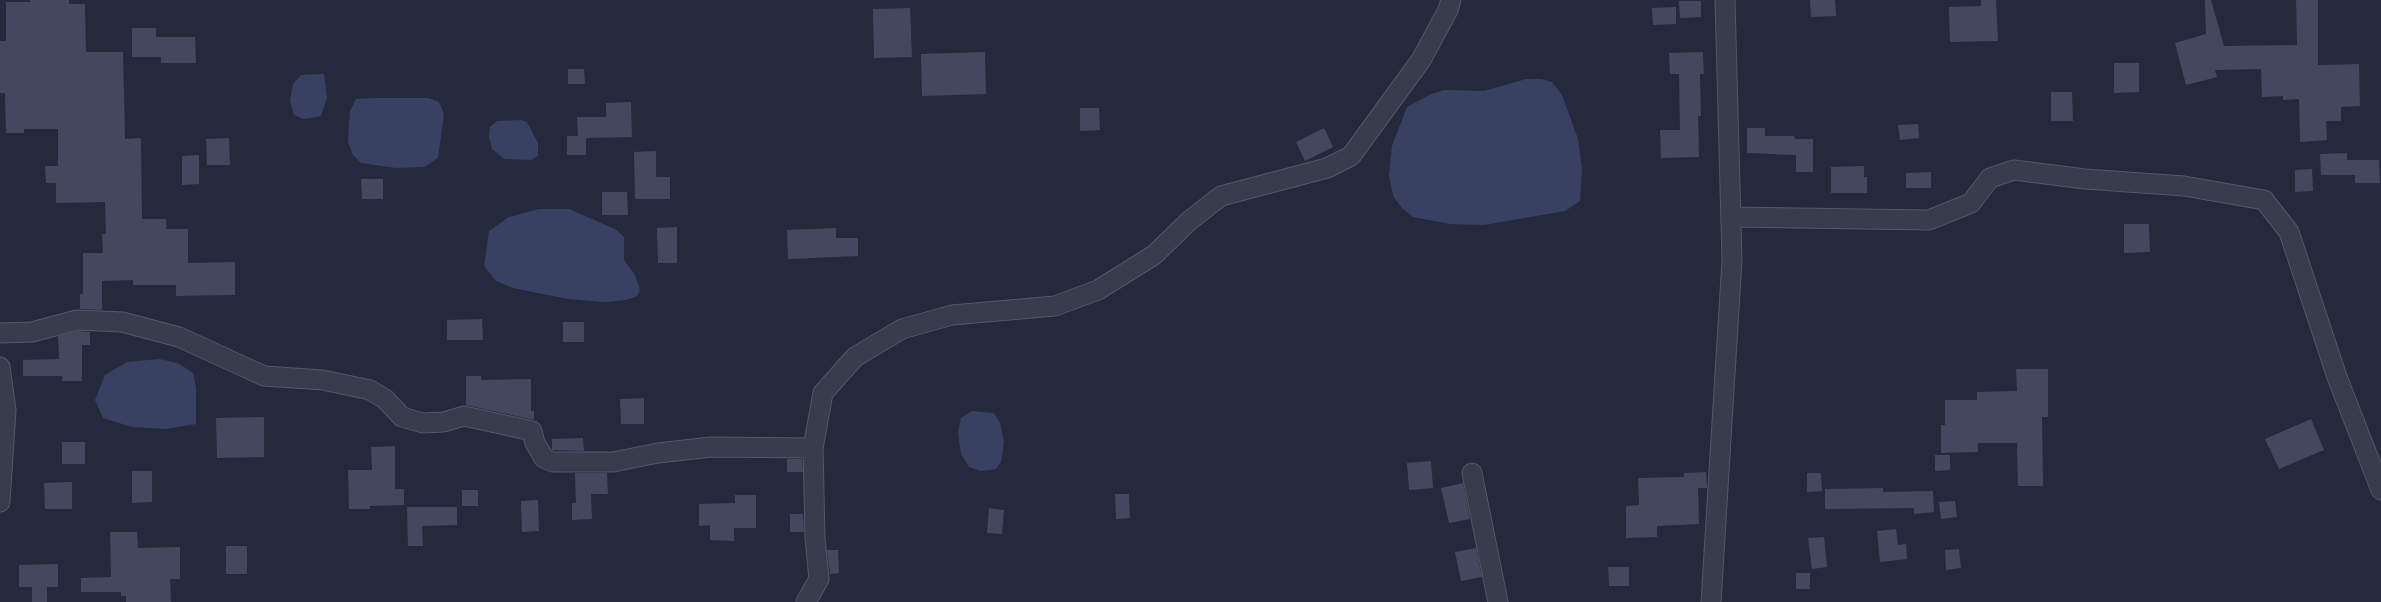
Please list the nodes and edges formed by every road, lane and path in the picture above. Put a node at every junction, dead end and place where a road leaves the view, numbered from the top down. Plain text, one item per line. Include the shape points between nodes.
1 (1451, 0) edge
2 (1725, 0) edge
3 (1730, 217) junction
4 (0, 333) edge
5 (0, 367) edge
6 (813, 448) junction
7 (1472, 473) dead end
8 (2381, 490) edge
9 (0, 502) edge
10 (806, 602) edge
11 (1498, 602) edge
12 (1711, 602) edge

1 - 6 street via 1421,60 1350,156 1327,168 1221,196 1189,221 1154,255 1098,290 1055,306 952,315 902,329 855,357 823,393
2 - 3 street
3 - 8 street via 1929,220 1971,203 1990,178 2014,170 2085,179 2184,186 2264,200 2289,232 2336,378
3 - 12 street via 1732,260
4 - 6 street via 32,332 77,320 122,322 179,337 264,376 323,380 370,390 385,399 402,417 423,423 444,422 464,416 532,431 535,443 544,458 553,462 613,462 658,453 711,448
5 - 9 street via 6,410
6 - 10 street via 818,579
7 - 11 street

